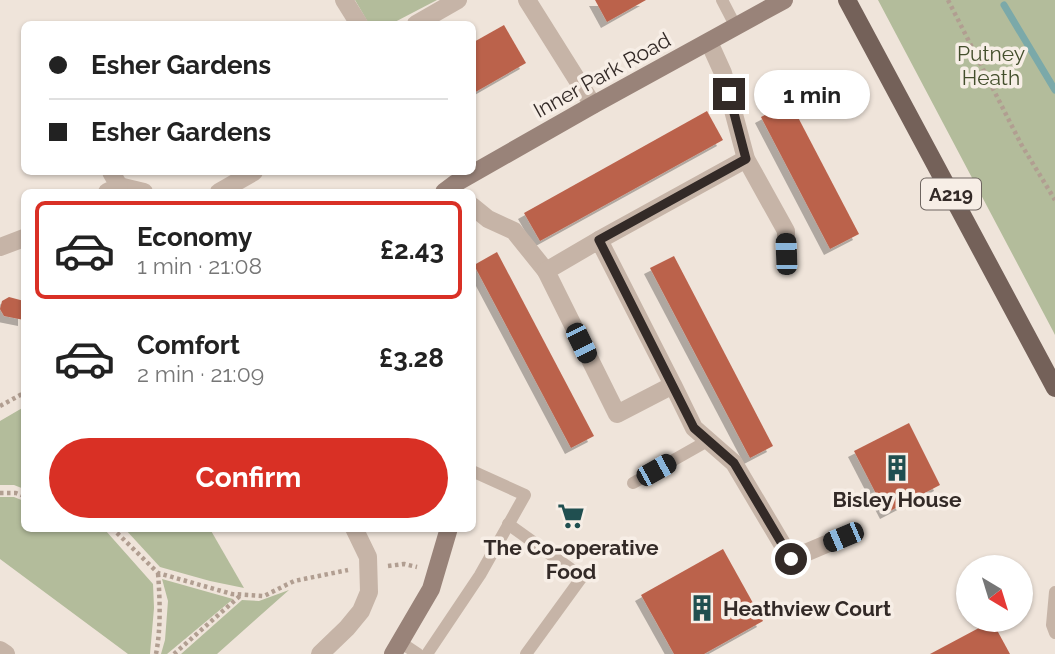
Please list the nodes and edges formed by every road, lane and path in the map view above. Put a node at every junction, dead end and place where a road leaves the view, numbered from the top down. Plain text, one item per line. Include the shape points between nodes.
1 (344, 0) edge
2 (458, 0) edge
3 (527, 0) edge
4 (722, 0) edge
5 (784, 0) edge
6 (848, 0) edge
7 (948, 0) edge
8 (357, 21) edge
9 (421, 21) edge
10 (736, 27) junction
11 (709, 42) junction
12 (593, 105) junction
13 (746, 159) junction
14 (249, 175) edge
15 (112, 183) edge
16 (133, 189) edge
17 (224, 189) edge
18 (454, 189) edge
19 (1055, 200) edge
20 (476, 209) edge
21 (21, 239) edge
22 (599, 240) junction
23 (0, 247) edge
24 (786, 254) dead end
25 (546, 271) junction
26 (673, 385) junction
27 (1055, 388) edge
28 (21, 395) edge
29 (0, 406) edge
30 (705, 438) junction
31 (476, 473) edge
32 (632, 483) dead end
33 (0, 493) edge
34 (21, 495) edge
35 (508, 524) junction
36 (117, 532) edge
37 (356, 532) edge
38 (448, 532) edge
39 (843, 537) dead end
40 (368, 567) junction
41 (436, 570) junction
42 (158, 573) junction
43 (1055, 592) edge
44 (242, 594) junction
45 (1055, 633) edge
46 (396, 648) edge
47 (0, 650) edge
48 (6, 654) edge
49 (156, 654) edge
50 (174, 654) edge
51 (320, 654) edge
52 (418, 654) edge
53 (427, 654) edge
54 (526, 654) edge

1 - 8 street
2 - 9 street
3 - 12 street
4 - 10 lane
5 - 10 street, Inner Park Road
6 - 27 main road, A219
7 - 19 path via 1021,144
10 - 11 street, Inner Park Road
11 - 12 street, Inner Park Road
11 - 13 street via 723,73
12 - 18 street, Inner Park Road
13 - 22 street
13 - 24 street via 786,231
14 - 17 street
15 - 16 street
20 - 25 street via 514,232
21 - 23 street
22 - 25 street
22 - 26 street
25 - 26 street via 617,414
26 - 30 street via 694,428
28 - 29 path
30 - 32 lane via 702,444
30 - 39 street via 734,463 791,559
31 - 35 lane via 525,495
33 - 34 path
35 - 53 lane
35 - 54 lane via 582,577
36 - 42 path
37 - 40 street via 368,556
38 - 41 street
40 - 41 path via 404,564
40 - 44 path via 294,581 264,596
40 - 51 street via 369,592 361,611
41 - 46 street
42 - 44 path
42 - 49 path
43 - 45 lane
44 - 50 path
46 - 52 lane
47 - 48 street

